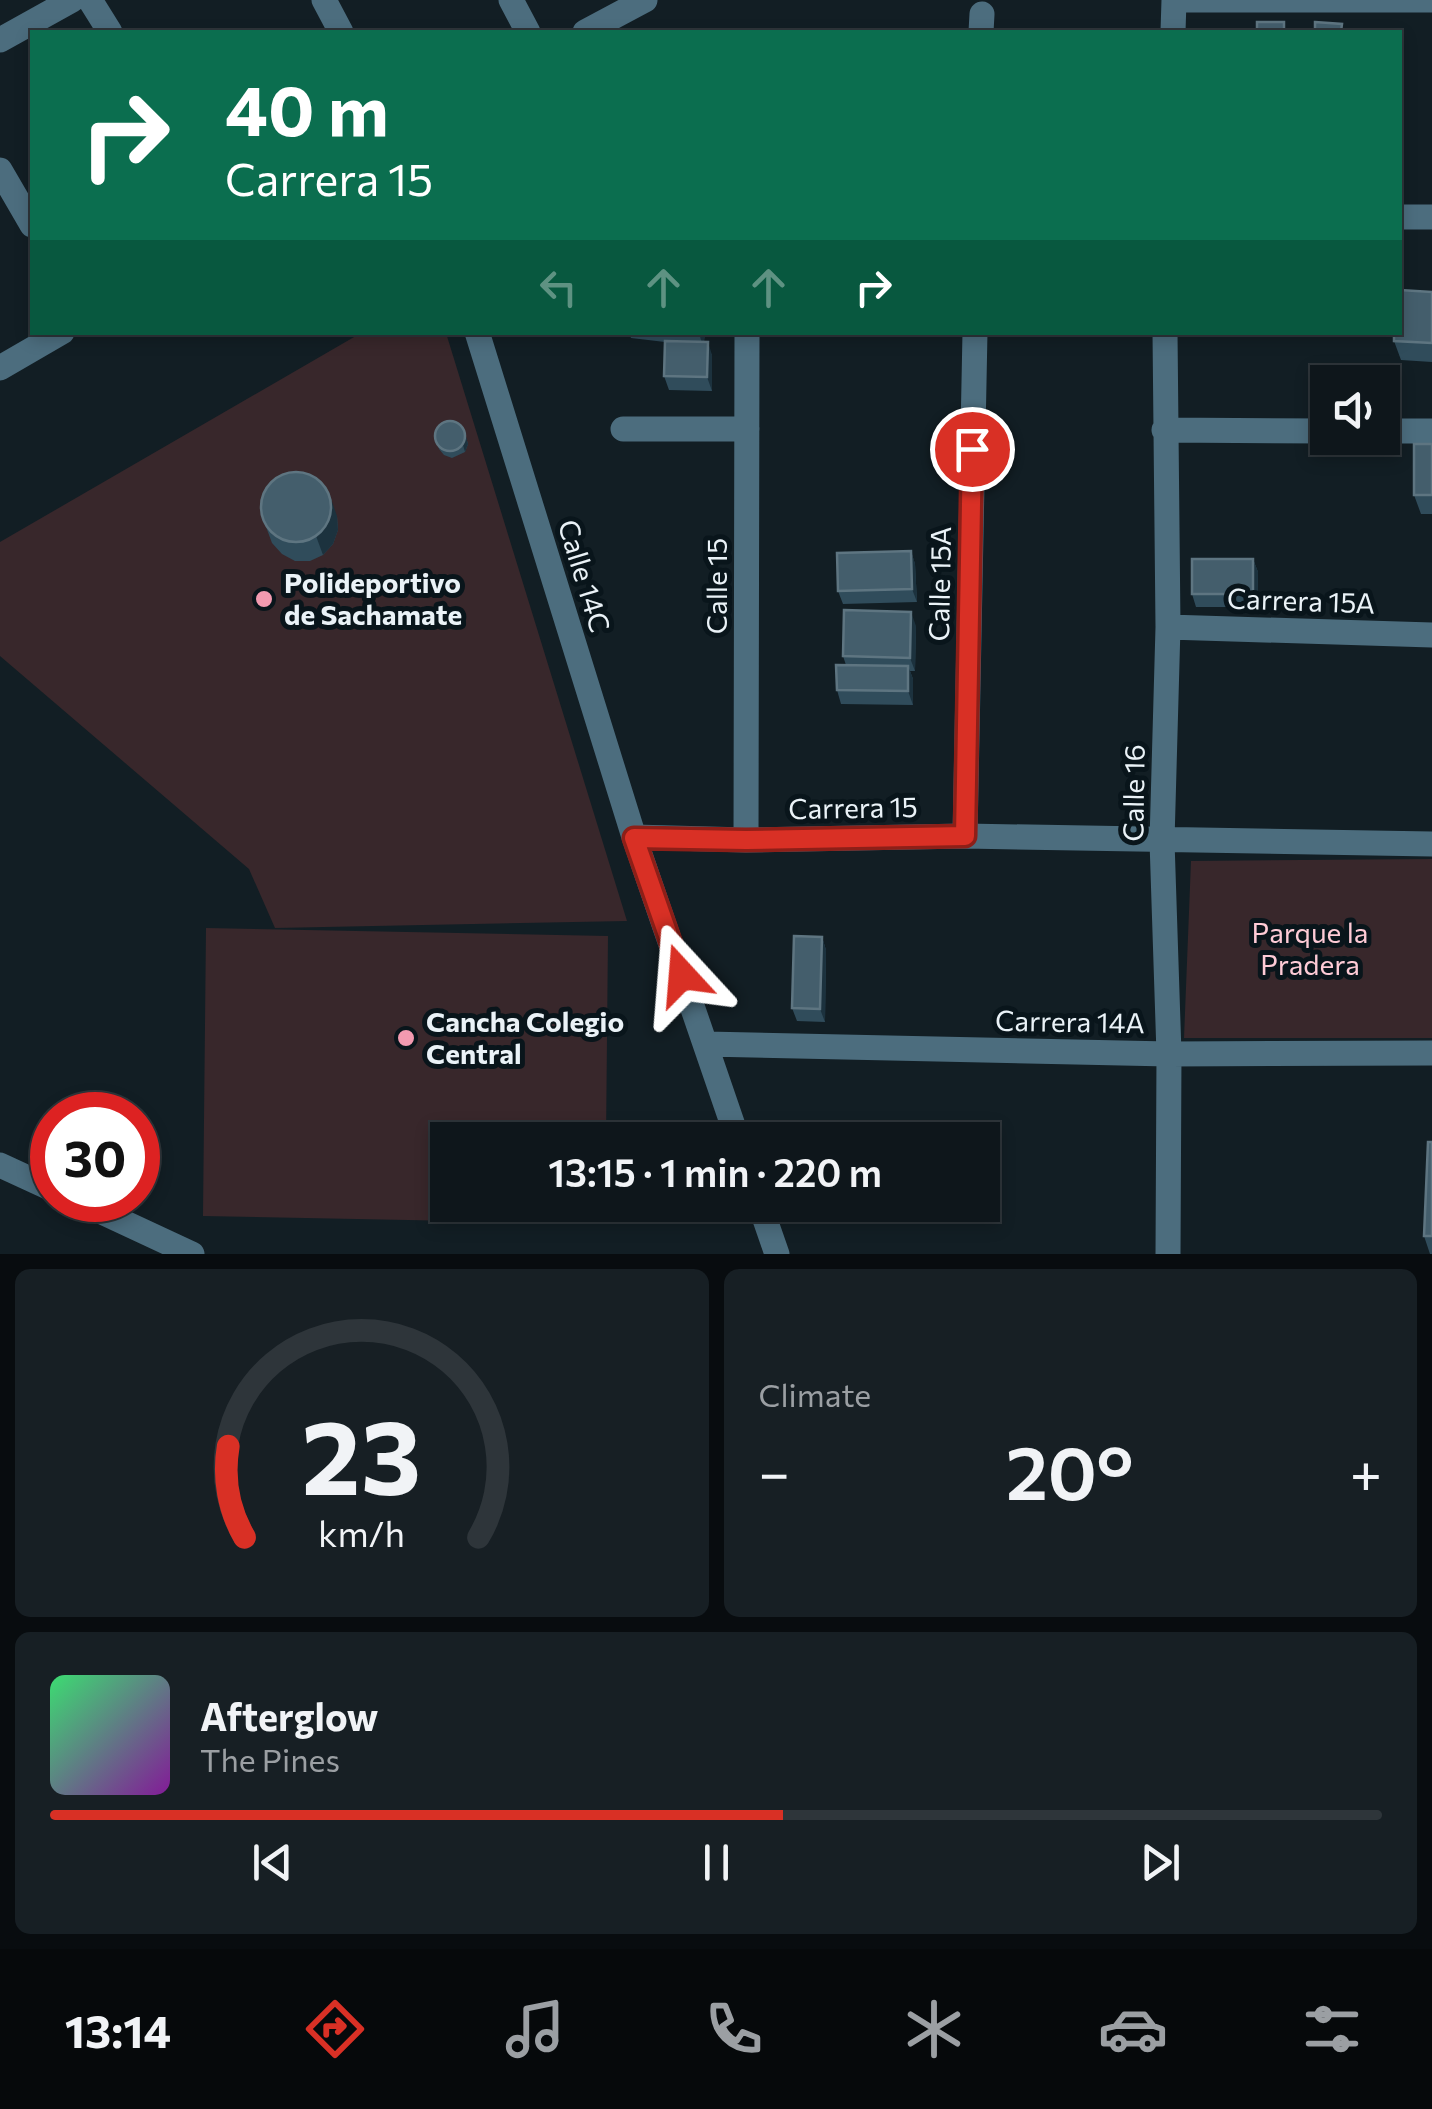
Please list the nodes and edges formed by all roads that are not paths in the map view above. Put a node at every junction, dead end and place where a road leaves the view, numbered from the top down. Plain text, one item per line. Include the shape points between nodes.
1 (72, 0) edge
2 (90, 0) edge
3 (324, 0) edge
4 (511, 0) edge
5 (645, 0) edge
6 (1174, 0) edge
7 (1432, 0) edge
8 (109, 30) edge
9 (340, 30) edge
10 (527, 30) edge
11 (589, 30) edge
12 (1172, 30) edge
13 (0, 40) edge
14 (0, 170) edge
15 (1402, 216) edge
16 (1432, 217) edge
17 (30, 222) edge
18 (57, 335) edge
19 (478, 335) edge
20 (748, 335) edge
21 (974, 335) edge
22 (1165, 335) edge
23 (0, 368) edge
24 (623, 429) dead end
25 (747, 429) junction
26 (1164, 430) junction
27 (1310, 430) edge
28 (1400, 430) edge
29 (1432, 431) edge
30 (1168, 626) junction
31 (1432, 634) edge
32 (965, 836) junction
33 (634, 838) junction
34 (746, 840) junction
35 (1162, 841) junction
36 (1432, 844) edge
37 (706, 1044) junction
38 (1169, 1054) junction
39 (1432, 1054) edge
40 (732, 1122) edge
41 (0, 1164) edge
42 (30, 1178) edge
43 (123, 1222) edge
44 (766, 1222) edge
45 (192, 1254) edge
46 (777, 1254) edge
47 (1168, 1254) edge

1 - 13 street
2 - 8 street
3 - 9 street
4 - 10 street
5 - 11 street
6 - 7 street
6 - 12 street
14 - 17 street
15 - 16 street
18 - 23 street
19 - 33 street, Calle 14C
20 - 25 street, Calle 15
21 - 32 street, Calle 15A
22 - 26 street, Calle 16
24 - 25 street
25 - 34 street, Calle 15
26 - 27 street
26 - 30 street, Calle 16
28 - 29 street
30 - 31 street, Carrera 15A
30 - 35 street, Calle 16
32 - 34 street, Carrera 15
32 - 35 street, Carrera 15
33 - 34 street, Carrera 15
33 - 37 street
35 - 36 street, Carrera 15
35 - 38 street, Calle 16
37 - 38 street, Carrera 14A
37 - 40 street
38 - 39 street, Carrera 14A
38 - 47 street, Calle 16
41 - 42 street
43 - 45 street
44 - 46 street

